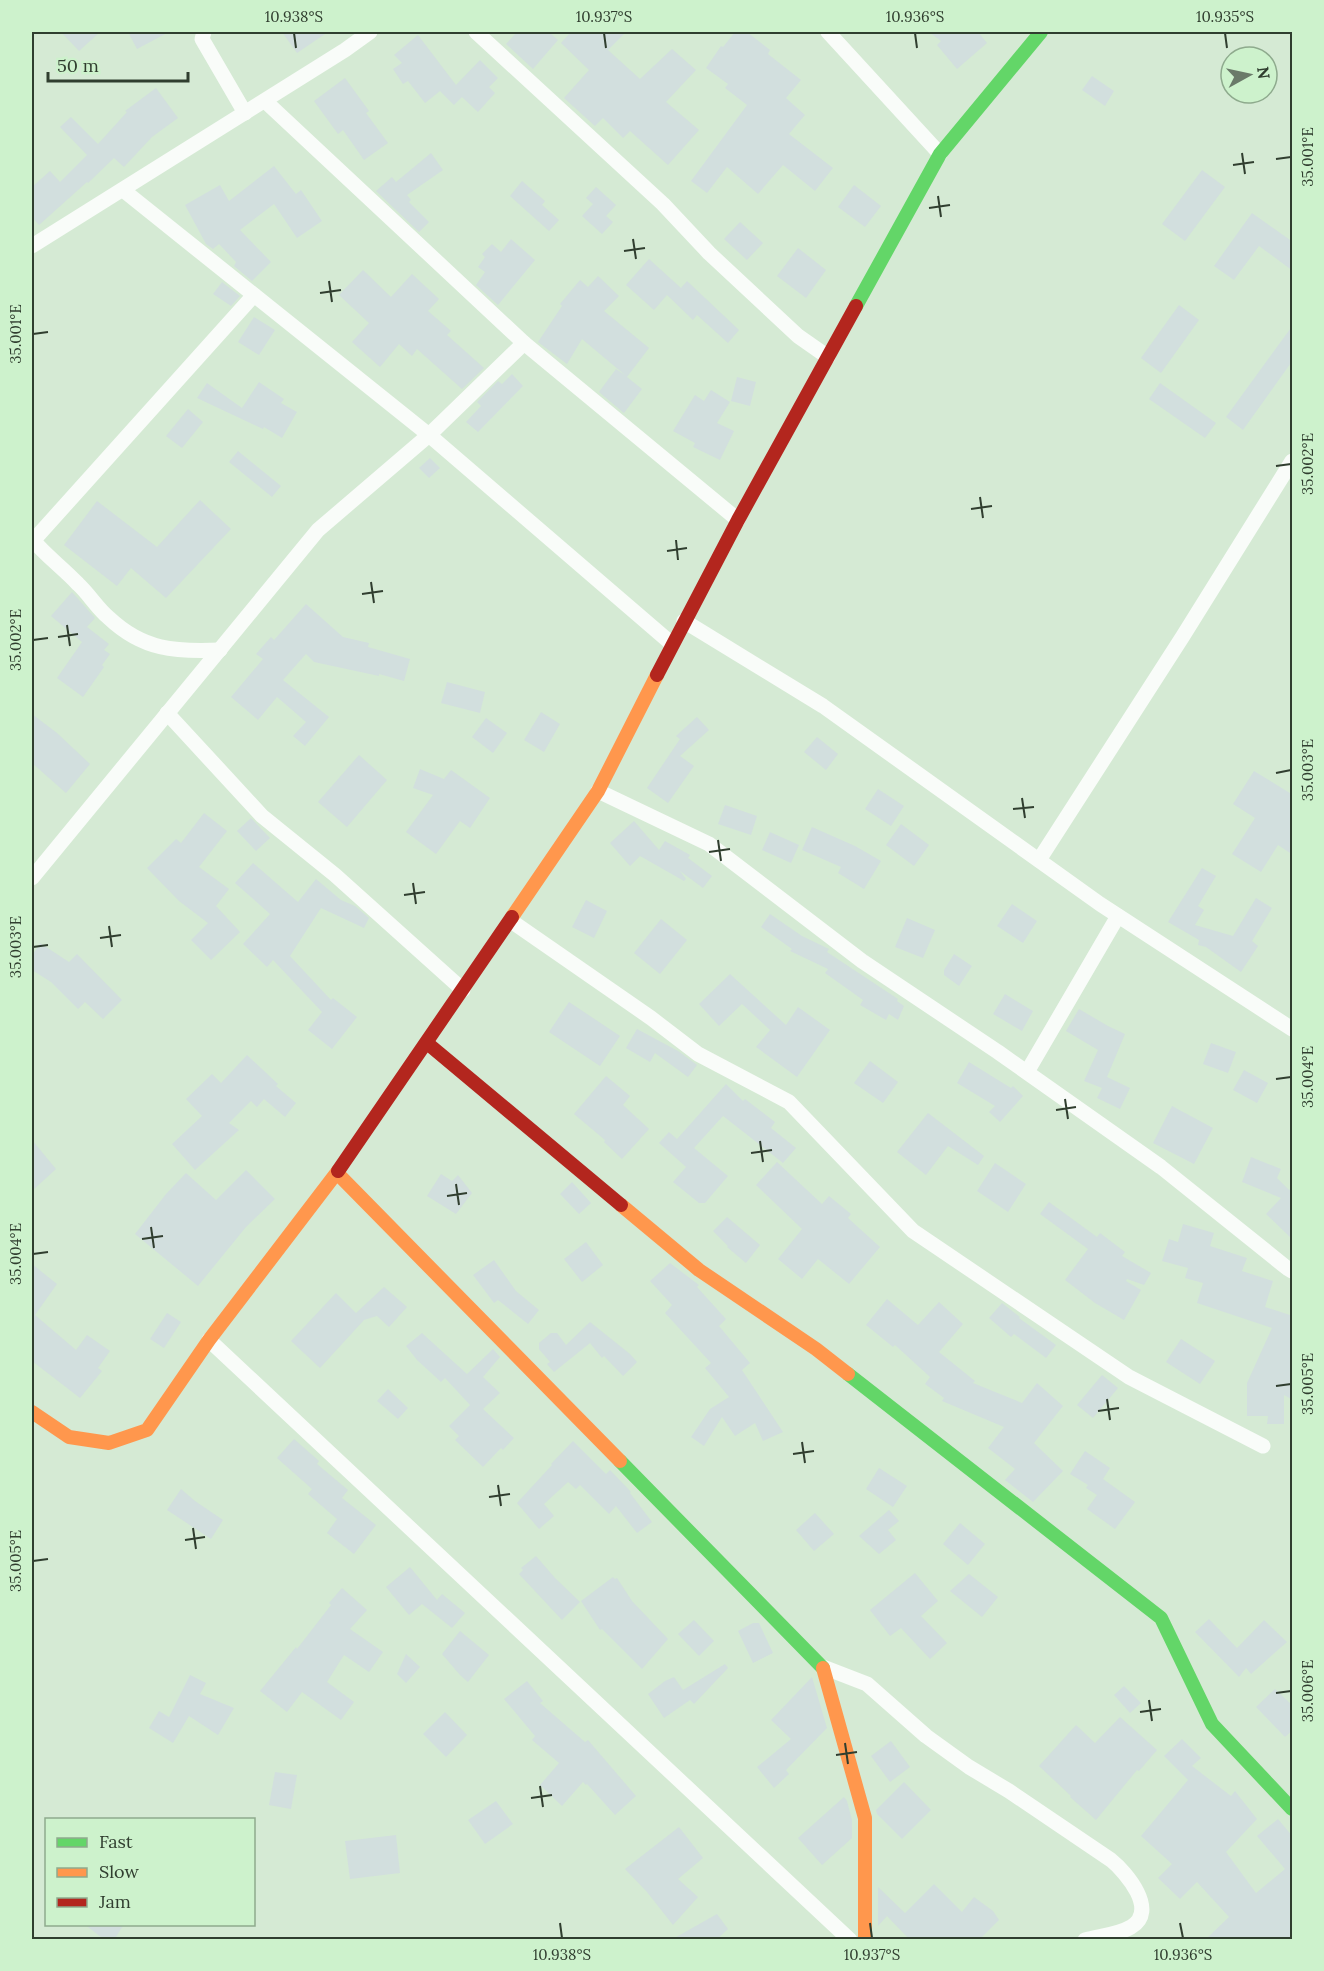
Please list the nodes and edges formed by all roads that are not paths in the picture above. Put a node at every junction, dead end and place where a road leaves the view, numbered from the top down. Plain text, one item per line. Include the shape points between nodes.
1 (204, 32) edge
2 (370, 32) edge
3 (476, 32) edge
4 (828, 32) edge
5 (1041, 32) edge
6 (265, 101) junction
7 (245, 113) junction
8 (940, 154) junction
9 (123, 190) junction
10 (32, 246) edge
11 (254, 296) junction
12 (524, 343) junction
13 (828, 357) junction
14 (429, 435) junction
15 (1293, 461) edge
16 (738, 520) junction
17 (32, 541) edge
18 (684, 621) junction
19 (672, 644) junction
20 (220, 650) junction
21 (167, 713) junction
22 (598, 791) junction
23 (1039, 860) junction
24 (32, 878) edge
25 (1118, 916) junction
26 (511, 921) junction
27 (463, 990) junction
28 (1293, 1029) edge
29 (427, 1043) junction
30 (1027, 1072) junction
31 (337, 1173) junction
32 (1293, 1271) edge
33 (209, 1340) junction
34 (32, 1412) edge
35 (1263, 1446) dead end
36 (823, 1667) junction
37 (1293, 1809) edge
38 (850, 1940) edge
39 (865, 1940) edge
40 (1085, 1940) edge

1 - 7 street via 202,39
2 - 6 street
3 - 13 street via 663,204 798,336
4 - 8 street
5 - 8 street
6 - 7 street
6 - 12 street
7 - 9 street
8 - 13 street
9 - 10 street
9 - 11 street
11 - 14 street
11 - 17 street
12 - 14 street
12 - 16 street
13 - 16 street
14 - 19 street
14 - 20 street via 318,530
15 - 23 street
16 - 18 street
17 - 20 street via 80,585 108,618 136,639 186,651
18 - 19 street
18 - 23 street via 824,706
19 - 22 street
20 - 21 street
21 - 24 street
21 - 27 street via 262,816 335,875
22 - 26 street
22 - 30 street via 709,844 862,960
23 - 25 street
25 - 28 street
25 - 30 street
26 - 27 street
26 - 35 street via 698,1054 789,1102 913,1231 1129,1377
27 - 29 street
29 - 31 street
29 - 37 street via 699,1270 816,1349 1161,1618 1212,1725
30 - 32 street via 1161,1167
31 - 33 street
31 - 36 street
33 - 34 street via 147,1430 109,1443 69,1437
33 - 38 street
36 - 39 street via 865,1818
36 - 40 street via 867,1684 926,1736 1124,1870 1142,1906 1139,1918 1129,1928

